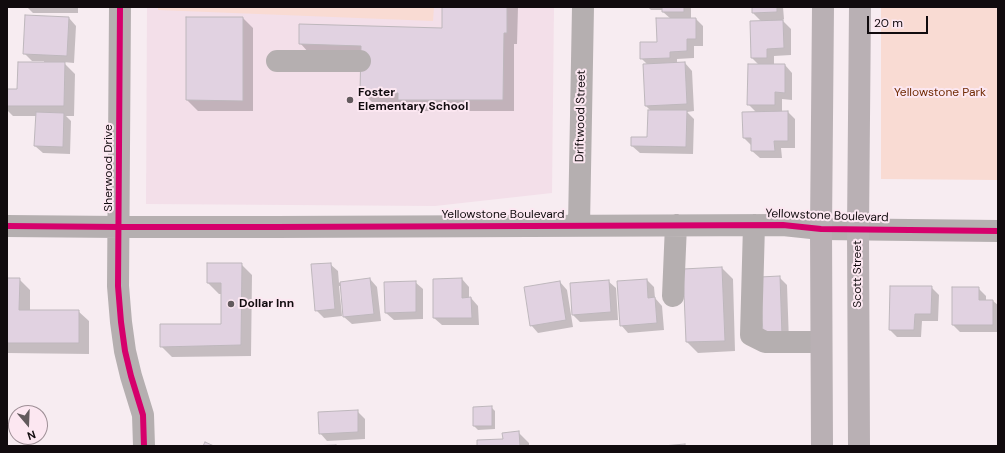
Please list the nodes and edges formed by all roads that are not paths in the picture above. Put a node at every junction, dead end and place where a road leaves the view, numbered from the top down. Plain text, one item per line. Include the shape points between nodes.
1 (120, 7) edge
2 (583, 7) edge
3 (823, 7) edge
4 (860, 7) edge
5 (277, 61) dead end
6 (360, 61) dead end
7 (579, 225) junction
8 (676, 225) junction
9 (754, 225) junction
10 (7, 226) edge
11 (119, 227) junction
12 (821, 229) junction
13 (858, 229) junction
14 (998, 231) edge
15 (672, 296) dead end
16 (821, 342) junction
17 (144, 446) edge
18 (822, 446) edge
19 (858, 446) edge

1 - 11 street, Sherwood Drive
2 - 7 street, Driftwood Street
3 - 12 main road
4 - 13 main road, Scott Street
5 - 6 street
7 - 8 street, Yellowstone Boulevard
7 - 11 street, Yellowstone Boulevard
8 - 9 street, Yellowstone Boulevard
8 - 15 street
9 - 12 street, Yellowstone Boulevard
9 - 16 street via 750,335 765,342
10 - 11 street, Yellowstone Boulevard
11 - 17 street, Sherwood Drive via 118,286 121,322 125,351 143,415
12 - 13 street, Yellowstone Boulevard
12 - 16 main road
13 - 14 street, Yellowstone Boulevard
13 - 19 main road, Scott Street
16 - 18 main road

